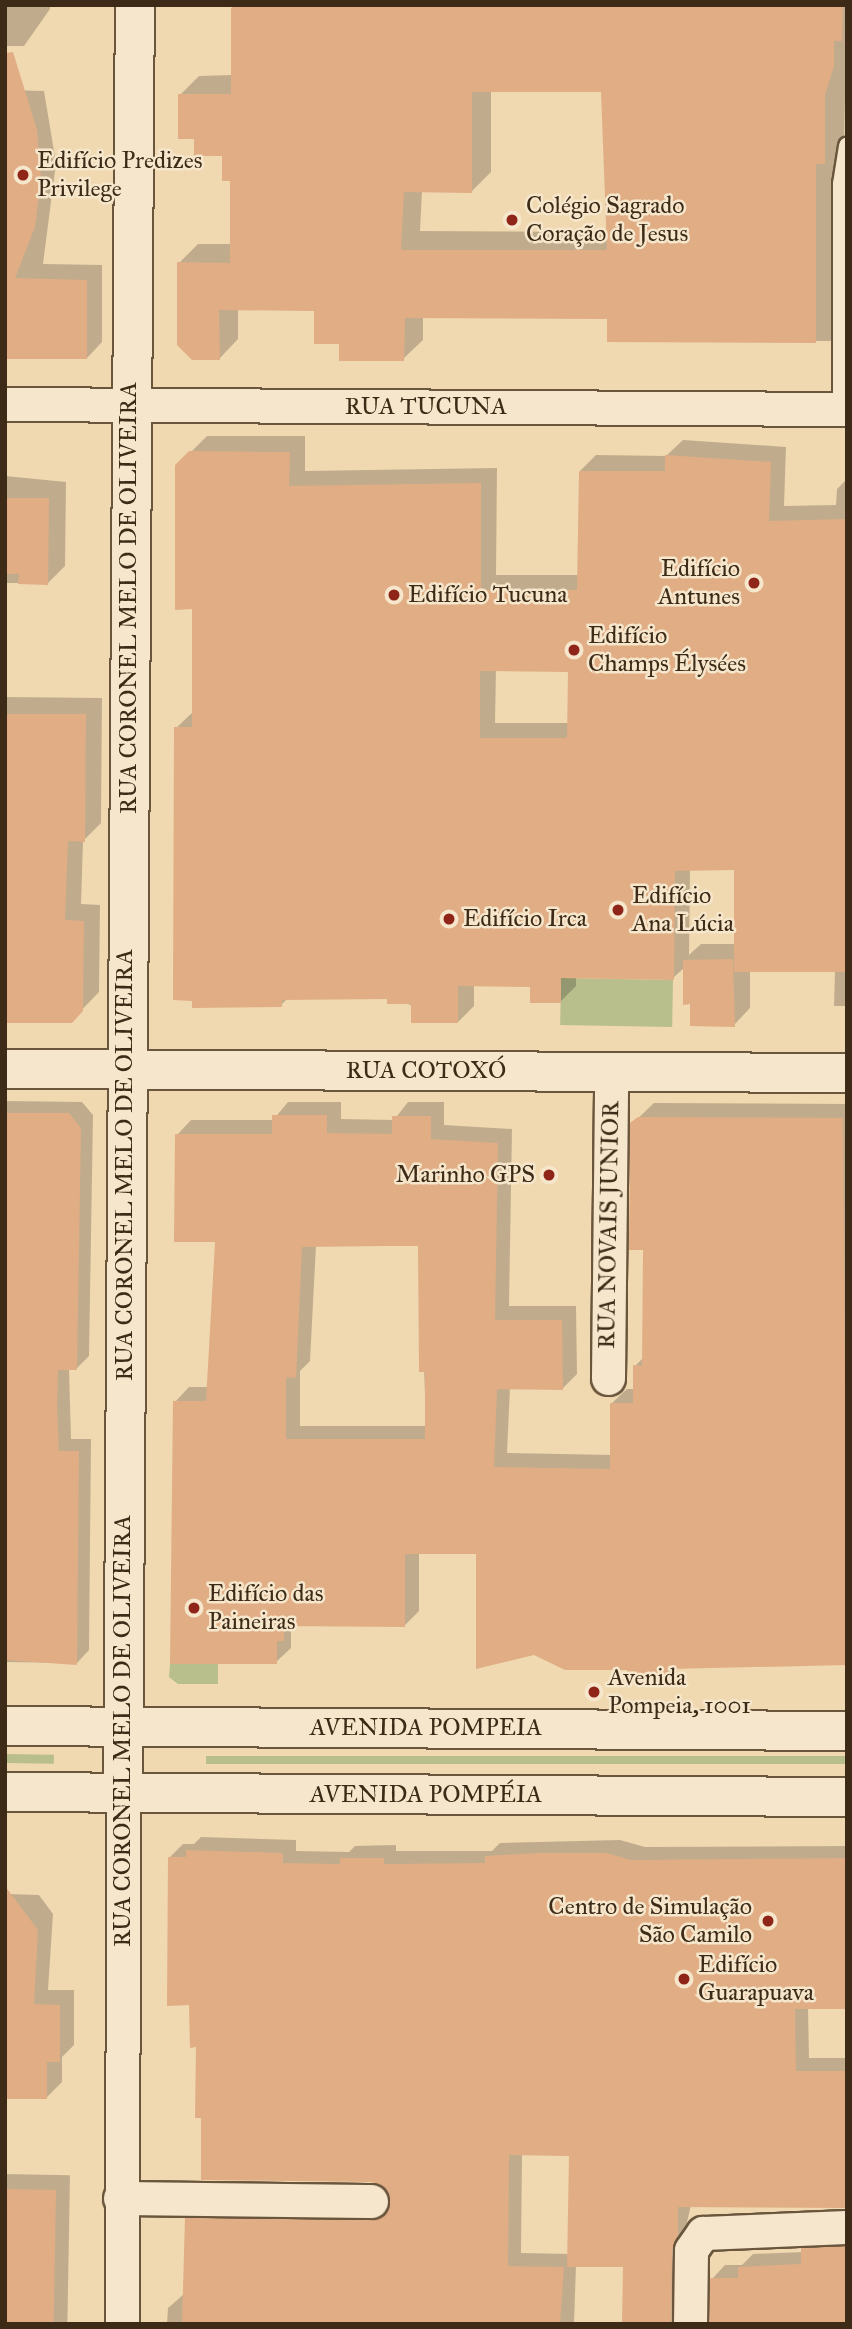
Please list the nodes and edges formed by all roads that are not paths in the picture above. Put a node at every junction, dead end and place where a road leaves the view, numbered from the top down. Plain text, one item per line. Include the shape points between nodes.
1 (135, 5) edge
2 (847, 145) edge
3 (5, 404) edge
4 (131, 405) junction
5 (844, 409) edge
6 (5, 1069) edge
7 (126, 1069) junction
8 (611, 1072) junction
9 (847, 1073) edge
10 (608, 1378) dead end
11 (5, 1726) edge
12 (122, 1726) junction
13 (847, 1731) edge
14 (5, 1792) edge
15 (123, 1793) junction
16 (847, 1797) edge
17 (120, 2197) junction
18 (371, 2201) dead end
19 (847, 2227) edge
20 (122, 2324) edge
21 (690, 2324) edge

1 - 4 street, RUA CORONEL MELO DE OLIVEIRA
2 - 5 lane via 841,184
3 - 4 street, RUA TUCUNA
4 - 5 street, RUA TUCUNA
4 - 7 street, RUA CORONEL MELO DE OLIVEIRA
6 - 7 street, RUA COTOXÓ
7 - 8 street, RUA COTOXÓ
7 - 12 street, RUA CORONEL MELO DE OLIVEIRA
8 - 9 street, RUA COTOXÓ
8 - 10 street, RUA NOVAIS JUNIOR
11 - 12 street, AVENIDA POMPEIA
12 - 13 street, AVENIDA POMPEIA
12 - 15 street, RUA CORONEL MELO DE OLIVEIRA
14 - 15 street, AVENIDA POMPÉIA
15 - 16 street, AVENIDA POMPÉIA
15 - 17 street, RUA CORONEL MELO DE OLIVEIRA
17 - 18 street
17 - 20 street, RUA CORONEL MELO DE OLIVEIRA
19 - 21 street via 704,2233 691,2250

